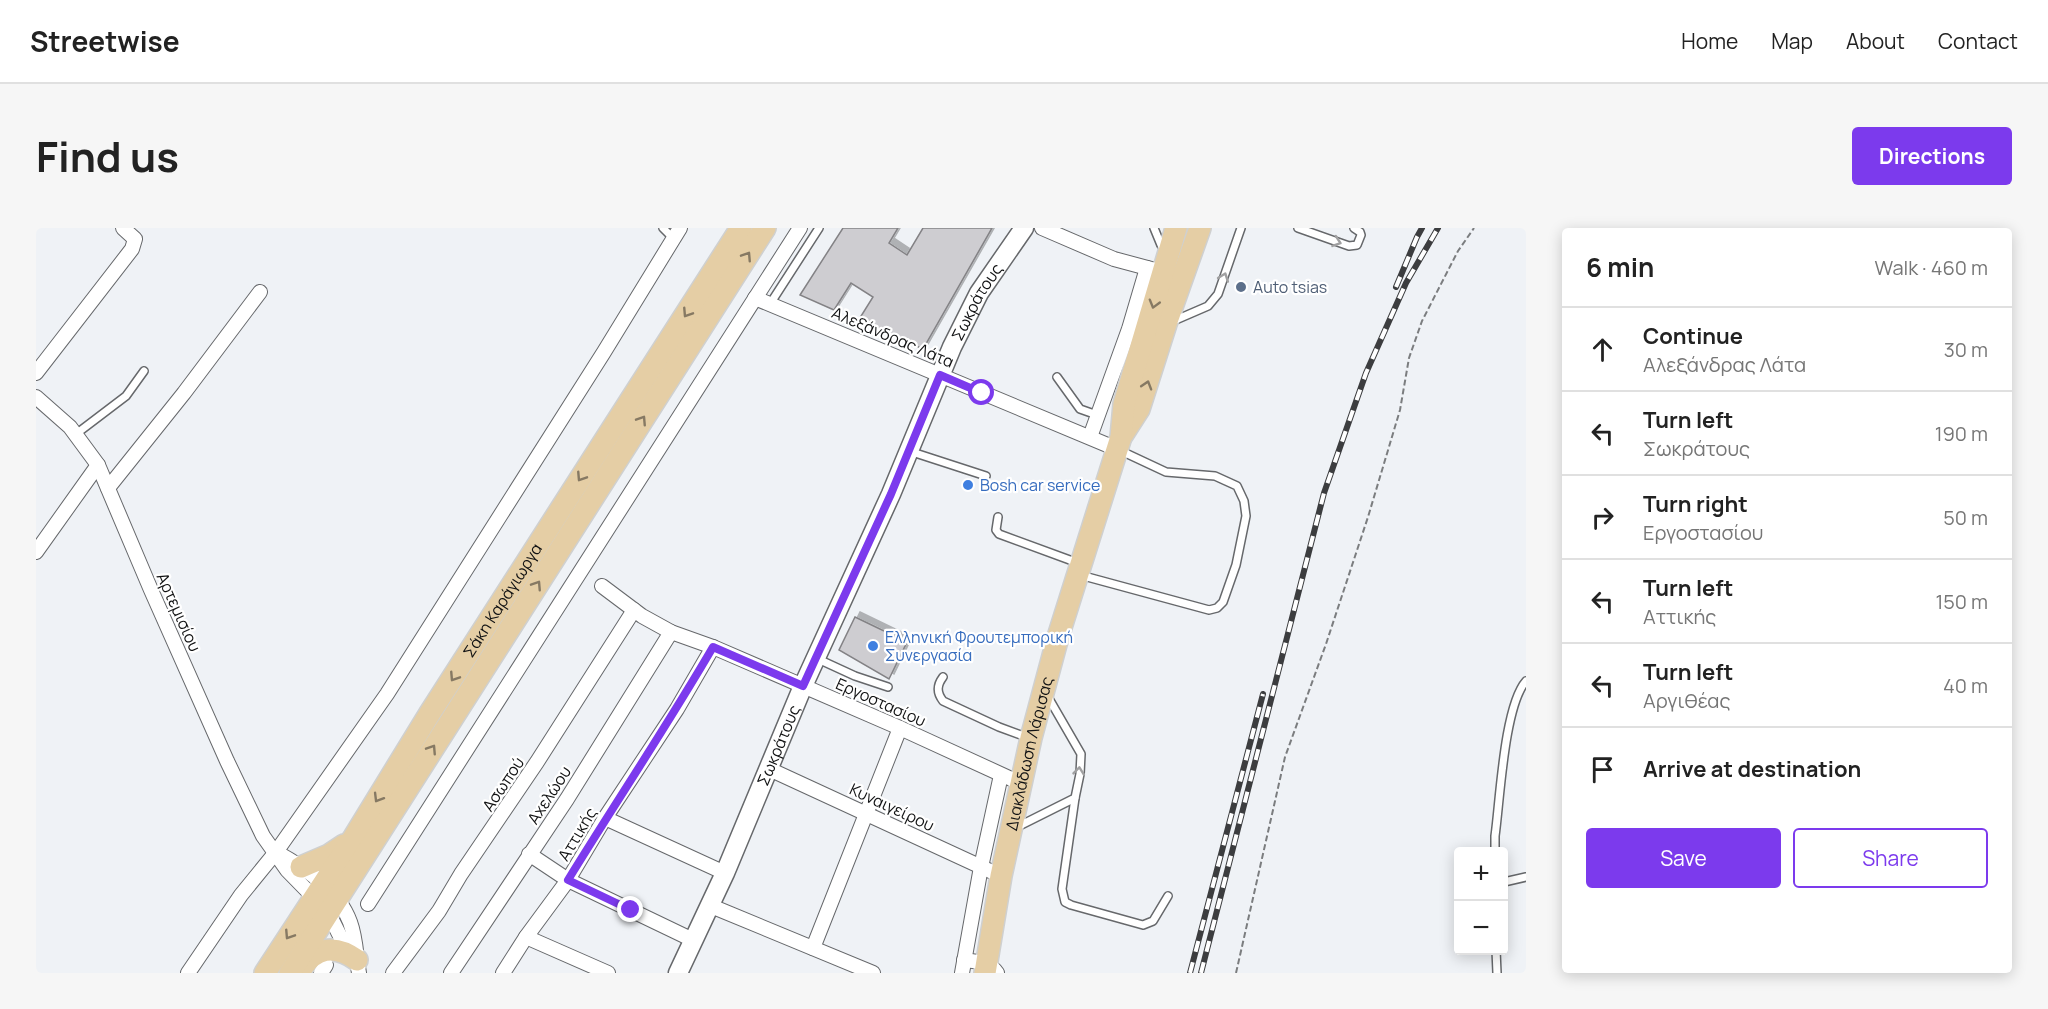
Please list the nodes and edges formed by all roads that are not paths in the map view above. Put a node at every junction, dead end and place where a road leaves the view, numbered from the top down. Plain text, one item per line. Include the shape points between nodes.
1 (123, 228) edge
2 (741, 228) edge
3 (765, 228) edge
4 (800, 228) edge
5 (819, 228) edge
6 (1024, 228) edge
7 (1042, 228) edge
8 (1154, 228) edge
9 (1176, 228) edge
10 (1200, 228) edge
11 (1241, 228) edge
12 (1298, 228) edge
13 (1354, 228) edge
14 (672, 231) edge
15 (1161, 245) dead end
16 (1155, 270) junction
17 (260, 292) dead end
18 (755, 298) junction
19 (770, 304) junction
20 (1166, 324) junction
21 (144, 371) dead end
22 (36, 373) edge
23 (940, 375) junction
24 (1057, 377) dead end
25 (36, 397) edge
26 (1097, 415) junction
27 (76, 434) junction
28 (1090, 437) junction
29 (1119, 443) junction
30 (909, 451) junction
31 (98, 465) junction
32 (986, 476) dead end
33 (108, 488) junction
34 (998, 517) dead end
35 (36, 552) edge
36 (1080, 570) junction
37 (602, 586) dead end
38 (634, 610) junction
39 (671, 632) junction
40 (713, 647) junction
41 (816, 657) junction
42 (943, 677) dead end
43 (1526, 681) edge
44 (803, 686) junction
45 (888, 687) dead end
46 (1044, 689) junction
47 (900, 728) junction
48 (1031, 738) junction
49 (769, 769) junction
50 (1011, 779) junction
51 (1075, 798) junction
52 (865, 813) junction
53 (605, 818) junction
54 (1010, 831) junction
55 (354, 837) junction
56 (1495, 847) edge
57 (276, 852) junction
58 (529, 854) junction
59 (301, 867) junction
60 (981, 867) junction
61 (725, 873) junction
62 (1001, 876) junction
63 (1526, 877) edge
64 (568, 880) junction
65 (1508, 881) edge
66 (1168, 896) dead end
67 (325, 898) junction
68 (368, 904) dead end
69 (711, 906) junction
70 (526, 937) junction
71 (693, 940) junction
72 (813, 948) junction
73 (1496, 955) edge
74 (837, 966) edge
75 (963, 966) edge
76 (358, 967) edge
77 (989, 970) edge
78 (188, 973) edge
79 (265, 973) edge
80 (290, 973) edge
81 (297, 973) edge
82 (393, 973) edge
83 (451, 973) edge
84 (503, 973) edge
85 (608, 973) edge
86 (678, 973) edge
87 (873, 973) edge
88 (1497, 973) edge

1 - 22 street via 135,239 132,249
2 -> 55 main road, Σάκη Καράγιωργα
67 -> 3 main road, Σάκη Καράγιωργα
4 - 18 street
5 - 19 lane
6 - 23 main road, Σωκράτους via 979,293
7 - 16 street via 1114,259
8 - 15 lane
9 - 16 main road, Διακλάδωση Λάρισας
10 - 20 main road, Διακλάδωση Λάρισας
20 -> 11 lane via 1208,306 1218,294
12 -> 13 lane via 1349,246 1357,245 1361,235
14 - 57 street via 604,352 387,694
16 - 26 street
16 -> 29 main road, Διακλάδωση Λάρισας via 1124,404
17 - 33 street
18 - 19 street, Αλεξάνδρας Λάτα
18 - 68 street
19 - 23 street, Αλεξάνδρας Λάτα
29 -> 20 main road, Διακλάδωση Λάρισας via 1139,409
21 - 27 lane via 126,396
23 - 28 street, Αλεξάνδρας Λάτα
23 - 30 main road, Σωκράτους
24 - 26 lane via 1080,409
25 - 27 street, Αρτεμισίου
26 - 28 street
27 - 31 street, Αρτεμισίου
28 - 29 street, Αλεξάνδρας Λάτα
29 - 36 main road, Διακλάδωση Λάρισας
29 - 36 lane via 1166,472 1215,476 1237,486 1246,516 1236,565 1223,602 1209,610
30 - 32 lane
30 - 41 main road, Σωκράτους
31 - 33 street, Αρτεμισίου
31 - 35 street
33 - 57 street, Αρτεμισίου via 227,761 263,836
34 - 36 lane via 999,534
36 - 46 main road, Διακλάδωση Λάρισας
37 - 38 street, Εργοστασίου
38 - 39 street, Εργοστασίου
38 - 82 street, Ασωπού via 439,911
39 - 40 street, Εργοστασίου
39 - 58 street, Αχελώου
40 - 44 street, Εργοστασίου
40 - 53 street, Αττικής
41 - 44 main road, Σωκράτους
41 - 45 lane
42 - 48 lane via 938,684 943,701
43 - 56 lane via 1510,718
44 - 47 street, Εργοστασίου
44 - 49 main road, Σωκράτους
46 - 48 main road, Διακλάδωση Λάρισας
51 -> 46 lane via 1081,754
47 - 50 street, Εργοστασίου
47 - 52 street
48 - 50 main road, Διακλάδωση Λάρισας
49 - 52 street, Κυναιγείρου
49 - 61 main road, Σωκράτους
50 - 54 main road, Διακλάδωση Λάρισας
50 - 60 street
51 - 54 lane
51 - 66 lane via 1062,889 1065,902 1143,925 1153,921
52 - 60 street, Κυναιγείρου
52 - 72 street
53 - 61 street
53 - 64 street, Αττικής
54 - 62 main road, Διακλάδωση Λάρισας
55 - 59 main road via 329,855
55 - 67 main road, Σάκη Καράγιωργα
57 - 59 street
57 - 67 street, Αρτεμισίου via 287,870
57 - 78 street via 241,895
58 - 64 street
58 - 83 street, Αχελώου
59 - 67 street
60 - 62 street, Κυναιγείρου
60 - 75 street
61 - 69 main road, Σωκράτους
62 - 77 main road, Διακλάδωση Λάρισας
63 - 65 lane
64 - 70 street, Αττικής
64 - 71 street
67 - 76 street via 351,923
67 -> 79 main road, Σάκη Καράγιωργα
67 - 80 main road, Σάκη Καράγιωργα
69 - 71 main road, Σωκράτους
69 - 72 street
70 - 84 street, Αττικής
70 - 85 street
71 - 86 main road, Σωκράτους
72 - 74 street
73 - 88 lane
74 - 87 street
75 - 77 street
76 - 81 main road via 349,955 317,952

